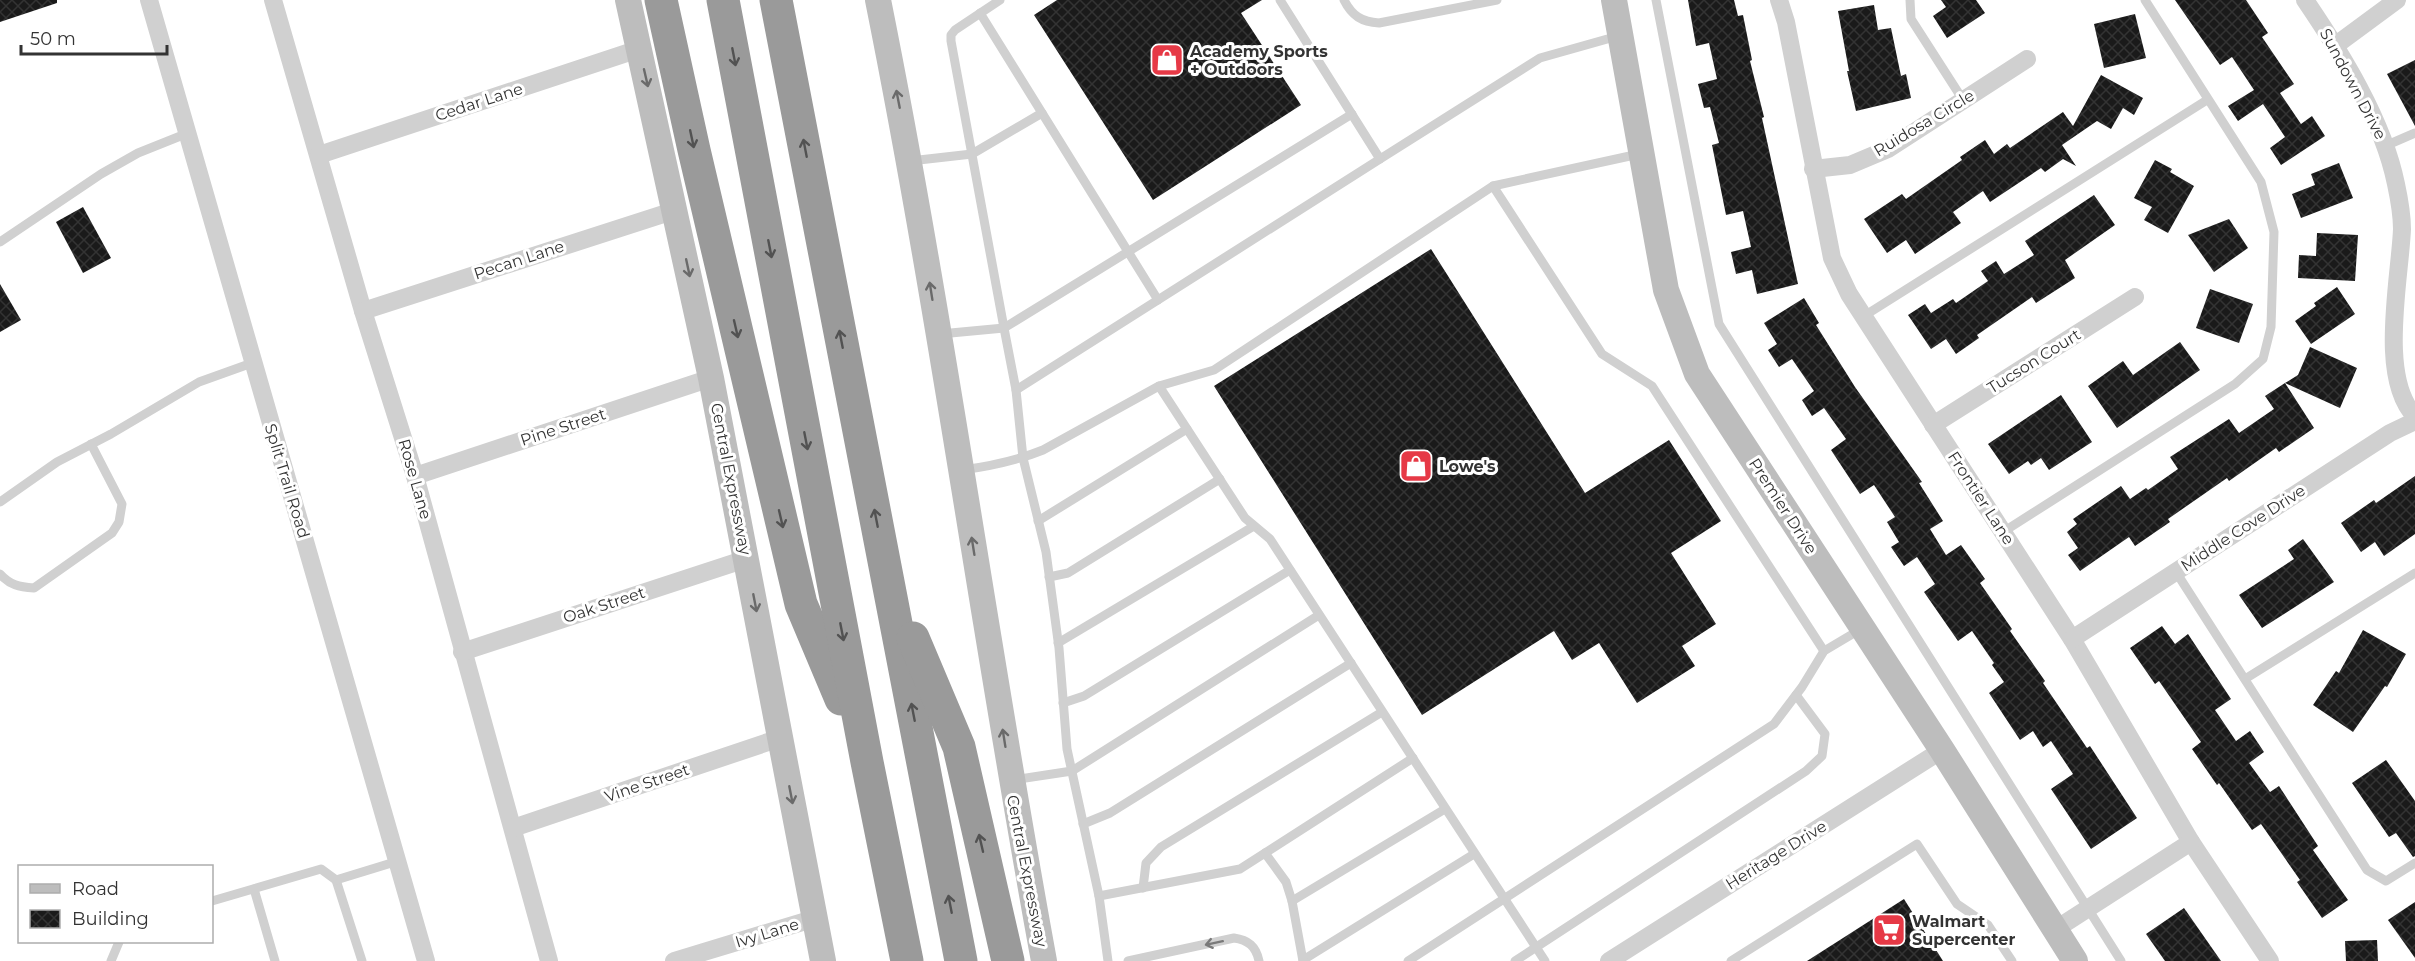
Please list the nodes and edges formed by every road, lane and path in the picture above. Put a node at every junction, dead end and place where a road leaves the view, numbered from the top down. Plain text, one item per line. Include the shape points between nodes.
1 (148, 0) edge
2 (273, 0) edge
3 (628, 0) edge
4 (661, 0) edge
5 (723, 0) edge
6 (776, 0) edge
7 (878, 0) edge
8 (1000, 0) edge
9 (1280, 0) edge
10 (1344, 0) edge
11 (1497, 0) edge
12 (1614, 0) edge
13 (1656, 0) edge
14 (1779, 0) edge
15 (1910, 0) edge
16 (2145, 0) edge
17 (2305, 0) edge
18 (2397, 0) edge
19 (980, 13) junction
20 (1620, 36) junction
21 (2336, 45) junction
22 (639, 48) junction
23 (2027, 59) dead end
24 (1963, 100) junction
25 (2207, 100) junction
26 (1042, 113) junction
27 (1352, 114) junction
28 (188, 133) junction
29 (2415, 133) edge
30 (2385, 146) junction
31 (1641, 153) junction
32 (972, 154) junction
33 (319, 155) junction
34 (1380, 159) junction
35 (910, 161) junction
36 (1814, 169) junction
37 (1493, 186) junction
38 (676, 210) junction
39 (0, 242) edge
40 (1128, 252) junction
41 (2135, 297) dead end
42 (1158, 300) junction
43 (363, 311) junction
44 (1864, 316) junction
45 (1004, 328) junction
46 (938, 334) junction
47 (252, 363) junction
48 (711, 378) junction
49 (1159, 386) junction
50 (1016, 390) junction
51 (2415, 416) edge
52 (2415, 421) edge
53 (1933, 425) junction
54 (1187, 429) junction
55 (91, 444) junction
56 (1023, 459) junction
57 (960, 470) junction
58 (415, 476) junction
59 (1220, 479) junction
60 (0, 501) edge
61 (1038, 521) junction
62 (1254, 526) junction
63 (2003, 532) junction
64 (746, 559) junction
65 (1290, 570) junction
66 (2176, 572) junction
67 (2415, 573) edge
68 (0, 574) edge
69 (887, 575) junction
70 (1049, 577) junction
71 (1319, 615) junction
72 (1863, 628) junction
73 (2073, 639) junction
74 (1058, 643) junction
75 (1824, 651) junction
76 (462, 652) junction
77 (1350, 663) junction
78 (2245, 679) junction
79 (1796, 694) junction
80 (1063, 703) junction
81 (1382, 712) junction
82 (780, 738) junction
83 (1942, 750) junction
84 (1413, 758) junction
85 (867, 762) junction
86 (1072, 771) junction
87 (1011, 781) junction
88 (1445, 809) junction
89 (1083, 824) junction
90 (513, 828) junction
91 (2191, 842) junction
92 (1265, 853) junction
93 (1474, 854) junction
94 (398, 861) junction
95 (2415, 863) edge
96 (336, 880) junction
97 (1143, 888) junction
98 (254, 889) junction
99 (1099, 896) junction
100 (1504, 899) junction
101 (213, 901) edge
102 (1292, 901) junction
103 (2088, 909) junction
104 (816, 918) junction
105 (2056, 929) junction
106 (119, 943) edge
107 (1536, 947) junction
108 (680, 960) edge
109 (111, 961) edge
110 (275, 961) edge
111 (362, 961) edge
112 (426, 961) edge
113 (549, 961) edge
114 (823, 961) edge
115 (907, 961) edge
116 (961, 961) edge
117 (1008, 961) edge
118 (1044, 961) edge
119 (1108, 961) edge
120 (1128, 961) edge
121 (1259, 961) edge
122 (1303, 961) edge
123 (1408, 961) edge
124 (1515, 961) edge
125 (1545, 961) edge
126 (1610, 961) edge
127 (1731, 961) edge
128 (2012, 961) edge
129 (2076, 961) edge
130 (2121, 961) edge
131 (2270, 961) edge

1 - 28 street, Split Trail Road
2 - 33 street, Rose Lane
3 - 22 main road, Central Expressway
4 -> 85 highway via 801,604
5 -> 85 highway
69 -> 6 highway
35 -> 7 main road, Central Expressway
8 - 19 lane
9 - 27 lane
10 - 11 lane via 1354,15 1365,22 1379,23
12 - 20 main road, Premier Drive
13 - 103 lane via 1719,324
14 - 36 street, Frontier Lane
15 - 24 lane via 1911,18
16 - 25 lane
17 - 21 street, Sundown Drive
18 - 21 street
19 - 26 lane
19 - 32 lane via 951,35
20 - 31 main road, Premier Drive
20 - 34 lane via 1540,58
21 - 30 street, Sundown Drive
22 - 33 street, Cedar Lane
22 -> 38 main road, Central Expressway
23 - 24 street, Ruidosa Circle
24 - 36 street, Ruidosa Circle via 1888,148 1850,165
25 - 44 lane
25 - 63 lane via 2261,182 2274,232 2271,327 2263,359 2235,384
26 - 32 lane
26 - 40 lane
27 - 34 lane
27 - 40 lane
28 - 39 lane via 138,153 101,174
28 - 47 street, Split Trail Road
29 - 30 lane
30 - 51 street, Sundown Drive via 2396,183 2402,226 2393,343 2396,381 2407,408
31 - 37 lane
31 - 72 main road, Premier Drive via 1666,290 1696,374
32 - 35 lane
32 - 45 lane
33 - 43 street, Rose Lane
34 - 42 lane
46 -> 35 main road, Central Expressway
36 - 44 street, Frontier Lane via 1832,258
37 - 49 lane via 1214,370
37 - 75 lane via 1602,354 1652,386
38 - 43 street, Pecan Lane
38 -> 48 main road, Central Expressway
40 - 42 lane
40 - 45 lane
41 - 53 street, Tucson Court
42 - 50 lane
43 - 58 street, Rose Lane
44 - 53 street, Frontier Lane
45 - 46 lane
45 - 50 lane
46 - 57 main road, Central Expressway
47 - 55 lane via 199,382
47 - 94 street, Split Trail Road
48 - 58 street, Pine Street
48 - 64 main road, Central Expressway
49 - 54 lane
49 - 56 lane
50 - 56 lane
52 - 66 street, Middle Cove Drive via 2390,433
53 - 63 street, Frontier Lane
54 - 59 lane
54 - 61 lane
55 - 60 lane
55 - 68 lane via 122,504 119,522 112,533 34,588 8,582
56 - 57 lane
56 - 61 lane
87 -> 57 main road, Central Expressway
58 - 76 street, Rose Lane
59 - 62 lane
59 - 70 lane via 1068,573
61 - 70 lane
62 - 65 lane via 1270,539
62 - 74 lane
63 - 73 street, Frontier Lane
64 - 76 street, Oak Street
64 -> 82 main road, Central Expressway
65 - 71 lane
65 - 80 lane via 1084,696
66 - 73 street, Middle Cove Drive
66 - 78 lane
67 - 78 lane
116 -> 69 highway
117 -> 69 highway via 959,747
70 - 74 lane
71 - 77 lane
71 - 86 lane
72 - 75 lane
72 - 83 main road, Premier Drive
73 - 91 street, Frontier Lane
74 - 80 lane
75 - 79 lane
76 - 90 street, Rose Lane
77 - 81 lane
77 - 89 lane via 1110,813
78 - 95 lane via 2367,870 2386,881
79 - 100 lane via 1774,724
79 - 107 lane via 1825,734 1822,756 1814,764
80 - 86 lane
81 - 84 lane
81 - 97 lane via 1161,847 1146,863
82 - 90 street, Vine Street
82 -> 104 main road, Central Expressway
83 - 105 main road, Premier Drive
83 - 126 street, Heritage Drive
84 - 88 lane
84 - 92 lane
85 - 115 highway
86 - 87 lane
86 - 89 lane
87 - 118 main road, Central Expressway
88 - 93 lane
88 - 102 lane
89 - 99 lane
90 - 113 street, Rose Lane
91 - 103 street
91 - 131 street, Frontier Lane
92 - 97 lane via 1240,869
92 - 102 lane via 1286,882
93 - 100 lane
93 - 122 lane
94 - 96 lane
94 - 112 street, Split Trail Road
96 - 98 lane via 321,869
96 - 111 lane
97 - 99 lane
98 - 101 lane
98 - 110 lane
99 - 119 lane
100 - 107 lane
100 - 123 lane
102 - 122 lane
103 - 105 street
103 - 130 lane
104 - 108 street, Ivy Lane
104 - 114 main road, Central Expressway
105 - 129 main road, Premier Drive
106 - 109 lane
107 - 124 lane
107 - 125 lane
121 -> 120 lane via 1253,946 1245,939 1234,938
127 - 128 lane via 1917,844 1958,904 1988,925

